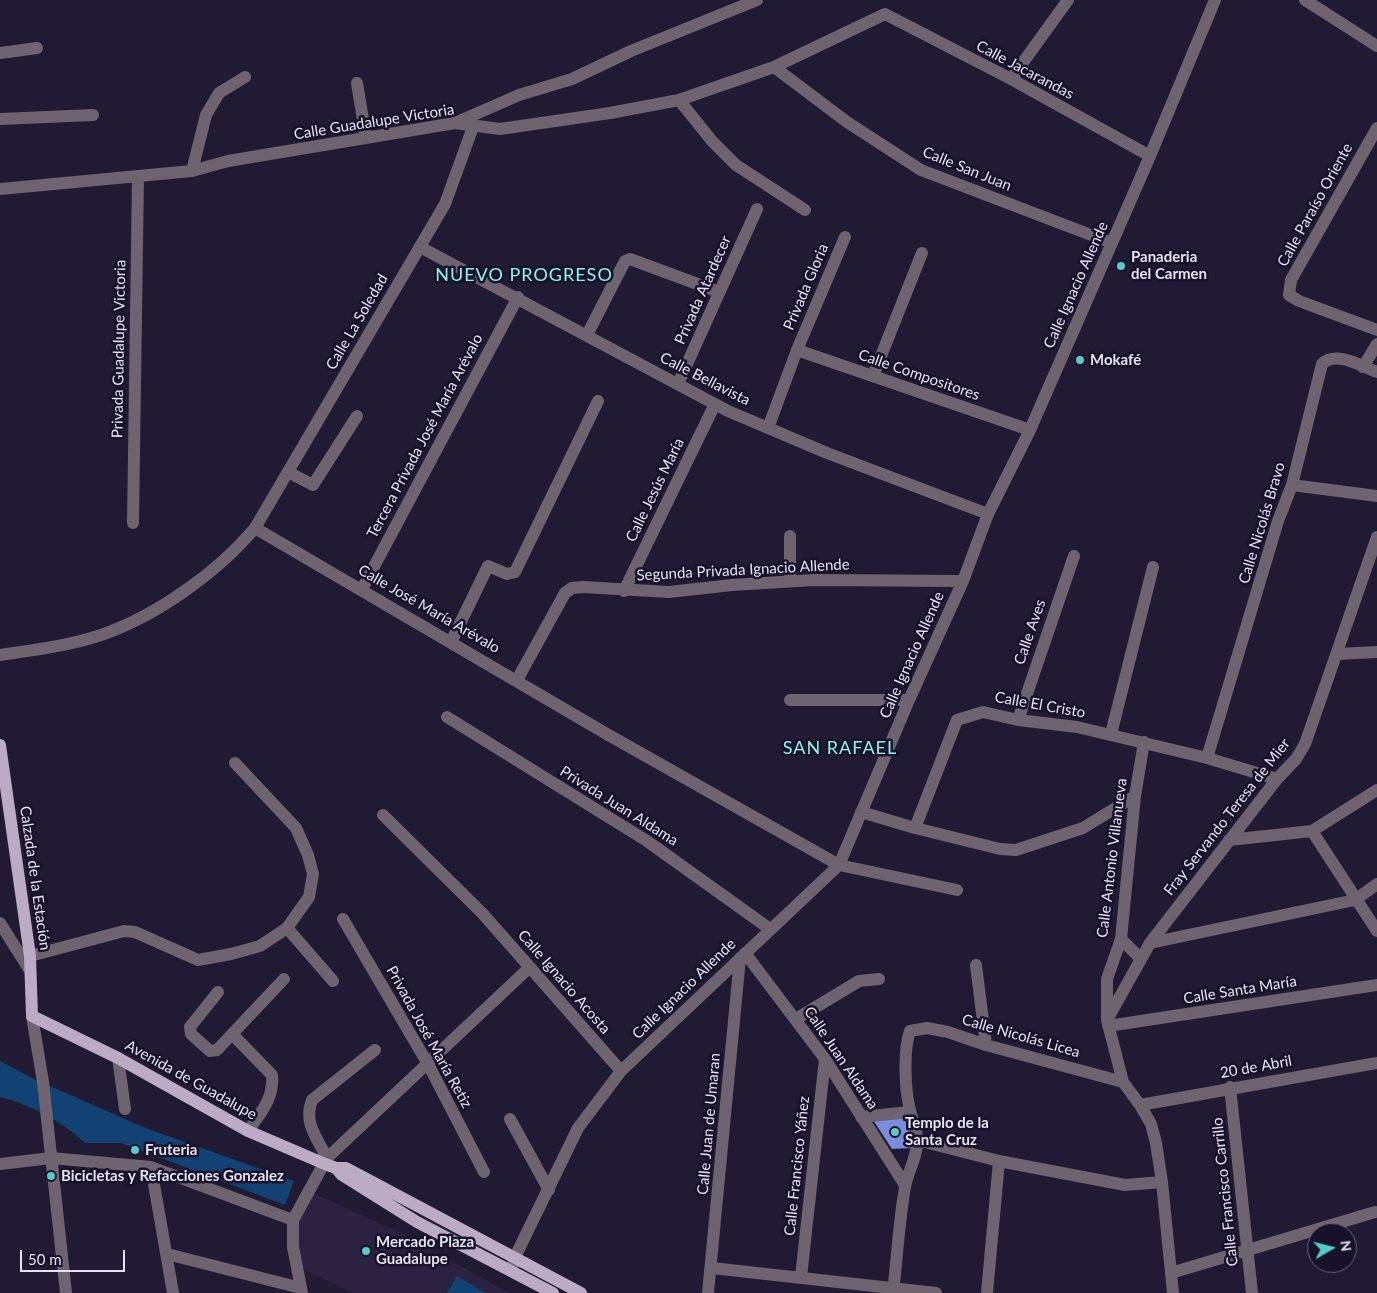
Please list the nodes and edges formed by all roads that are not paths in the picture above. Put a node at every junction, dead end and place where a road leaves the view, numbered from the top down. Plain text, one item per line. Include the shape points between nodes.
1 (757, 0) edge
2 (1068, 0) edge
3 (1215, 0) edge
4 (1305, 0) edge
5 (884, 14) joint
6 (1377, 46) edge
7 (37, 48) dead end
8 (0, 53) edge
9 (774, 67) junction
10 (245, 77) dead end
11 (1011, 79) junction
12 (357, 83) dead end
13 (680, 100) junction
14 (93, 115) dead end
15 (0, 119) edge
16 (455, 123) junction
17 (473, 127) junction
18 (1377, 128) edge
19 (366, 138) junction
20 (1150, 156) junction
21 (192, 171) junction
22 (138, 176) junction
23 (0, 189) edge
24 (757, 209) dead end
25 (805, 210) dead end
26 (845, 237) dead end
27 (1112, 243) junction
28 (420, 247) junction
29 (922, 253) dead end
30 (720, 292) junction
31 (518, 297) junction
32 (1377, 330) edge
33 (587, 335) junction
34 (1377, 344) edge
35 (797, 350) junction
36 (1363, 367) junction
37 (1377, 372) edge
38 (873, 376) junction
39 (678, 384) junction
40 (598, 401) dead end
41 (715, 404) junction
42 (357, 416) dead end
43 (768, 428) junction
44 (1030, 430) junction
45 (288, 472) junction
46 (1292, 484) junction
47 (1377, 496) edge
48 (988, 514) junction
49 (133, 523) dead end
50 (255, 528) junction
51 (790, 536) dead end
52 (1377, 538) edge
53 (1074, 556) dead end
54 (1153, 567) dead end
55 (790, 581) junction
56 (963, 581) junction
57 (362, 589) junction
58 (624, 591) junction
59 (451, 642) junction
60 (1377, 652) edge
61 (1337, 654) junction
62 (0, 655) edge
63 (517, 680) junction
64 (790, 700) dead end
65 (909, 700) junction
66 (446, 718) dead end
67 (1018, 720) junction
68 (1111, 734) junction
69 (1144, 742) junction
70 (0, 745) edge
71 (1207, 758) junction
72 (235, 763) dead end
73 (1277, 779) junction
74 (1377, 790) edge
75 (1135, 796) junction
76 (861, 812) junction
77 (383, 815) dead end
78 (915, 828) junction
79 (1312, 831) junction
80 (1229, 840) junction
81 (839, 865) junction
82 (1377, 884) edge
83 (957, 890) dead end
84 (1355, 900) junction
85 (343, 918) dead end
86 (0, 923) edge
87 (287, 928) junction
88 (770, 929) junction
89 (1377, 931) edge
90 (1121, 939) junction
91 (1150, 943) junction
92 (742, 956) junction
93 (1140, 958) junction
94 (30, 962) junction
95 (976, 965) dead end
96 (530, 968) junction
97 (284, 979) dead end
98 (879, 979) dead end
99 (333, 981) dead end
100 (1377, 985) edge
101 (218, 992) dead end
102 (32, 1016) junction
103 (796, 1019) junction
104 (1107, 1023) junction
105 (232, 1034) junction
106 (986, 1045) junction
107 (375, 1050) dead end
108 (118, 1058) junction
109 (825, 1059) junction
110 (1377, 1063) edge
111 (428, 1064) junction
112 (621, 1070) junction
113 (1123, 1082) junction
114 (1230, 1087) junction
115 (1140, 1105) junction
116 (125, 1109) dead end
117 (910, 1112) junction
118 (861, 1117) junction
119 (510, 1119) dead end
120 (248, 1131) junction
121 (917, 1140) junction
122 (51, 1158) junction
123 (999, 1161) junction
124 (329, 1163) junction
125 (0, 1164) edge
126 (152, 1167) junction
127 (484, 1172) dead end
128 (1162, 1182) junction
129 (905, 1185) junction
130 (549, 1190) junction
131 (1375, 1212) dead end
132 (294, 1217) junction
133 (1248, 1250) junction
134 (166, 1254) junction
135 (515, 1257) junction
136 (712, 1268) junction
137 (511, 1270) junction
138 (1172, 1273) junction
139 (801, 1277) junction
140 (894, 1290) edge
141 (301, 1291) edge
142 (66, 1293) edge
143 (173, 1293) edge
144 (553, 1293) edge
145 (581, 1293) edge
146 (708, 1293) edge
147 (936, 1293) edge
148 (987, 1293) edge
149 (1173, 1293) edge
150 (1252, 1293) edge

1 - 16 street via 631,51 572,80 518,95
2 - 11 street
3 - 20 street, Calle Ignacio Allende
4 - 6 street
5 - 9 street, Calle Guadalupe Victoria
5 - 11 street, Calle Jacarandas
7 - 8 street
9 - 13 street, Calle Guadalupe Victoria
9 - 27 street, Calle San Juan via 848,122 921,170
10 - 21 street via 219,92 206,115
11 - 20 street, Calle Jacarandas
12 - 19 street
13 - 17 street, Calle Guadalupe Victoria via 610,114 500,129
13 - 25 street via 712,142 736,165
14 - 15 street
16 - 17 street, Calle Guadalupe Victoria
16 - 19 street, Calle Guadalupe Victoria
17 - 28 street, Calle La Soledad via 445,204
18 - 32 street, Calle Paraíso Oriente via 1291,280 1289,295
19 - 21 street, Calle Guadalupe Victoria via 228,161
20 - 27 street, Calle Ignacio Allende
21 - 22 street, Calle Guadalupe Victoria
22 - 23 street, Calle Guadalupe Victoria
22 - 49 street, Privada Guadalupe Victoria
24 - 30 street, Privada Atardecer
26 - 35 street, Privada Gloria
27 - 44 street, Calle Ignacio Allende
28 - 31 street, Calle Bellavista
28 - 45 street, Calle La Soledad
29 - 38 street
30 - 33 street via 630,259 625,261
30 - 39 street, Privada Atardecer
31 - 33 street, Calle Bellavista
31 - 57 street, Tercera Privada José María Arévalo
33 - 39 street, Calle Bellavista
34 - 36 street
35 - 38 street, Calle Compositores
35 - 43 street, Privada Gloria
36 - 37 street, Calle Nicolás Bravo
36 - 46 street, Calle Nicolás Bravo via 1336,357 1328,358 1322,364
38 - 44 street, Calle Compositores
39 - 41 street, Calle Bellavista
40 - 59 street via 515,572 507,574 488,566
41 - 43 street, Calle Bellavista
41 - 58 street, Calle Jesús María
42 - 45 street via 313,485
43 - 48 street, Calle Bellavista
44 - 48 street, Calle Ignacio Allende
45 - 50 street, Calle La Soledad
46 - 47 street
46 - 71 street, Calle Nicolás Bravo via 1278,520
48 - 56 street, Calle Ignacio Allende
50 - 57 street, Calle José María Arévalo
50 - 62 street via 209,573 143,616 100,635
51 - 55 street
52 - 61 street, Fray Servando Teresa de Mier
53 - 67 street, Calle Aves
54 - 68 street
55 - 56 street, Segunda Privada Ignacio Allende
55 - 58 street, Segunda Privada Ignacio Allende via 670,592
56 - 65 street, Calle Ignacio Allende
57 - 59 street, Calle José María Arévalo
58 - 63 street, Segunda Privada Ignacio Allende via 583,587 572,588 565,593
59 - 63 street, Calle José María Arévalo
60 - 61 street
61 - 73 street, Fray Servando Teresa de Mier via 1305,744
63 - 81 street, Calle José María Arévalo
64 - 65 street
65 - 76 street, Calle Ignacio Allende
66 - 88 street, Privada Juan Aldama via 647,841
67 - 68 street, Calle El Cristo
67 - 78 street, Calle El Cristo via 983,712 957,720
68 - 69 street, Calle El Cristo
69 - 71 street, Calle El Cristo
69 - 75 street, Calle Antonio Villanueva
70 - 94 main road, Calzada de la Estación
71 - 73 street, Calle El Cristo
72 - 87 street via 296,828 308,855 313,874 309,897
73 - 80 street, Fray Servando Teresa de Mier
74 - 79 street
75 - 78 street via 1083,828 1016,850
75 - 90 street, Calle Antonio Villanueva
76 - 78 street
76 - 81 street, Calle Ignacio Allende
77 - 96 street, Calle Ignacio Acosta via 483,914
79 - 80 street
79 - 84 street
80 - 91 street, Fray Servando Teresa de Mier
81 - 83 street, Calle José María Arévalo
81 - 88 street, Calle Ignacio Allende
82 - 84 street
84 - 89 street
84 - 91 street
85 - 111 street, Privada José María Retiz
86 - 94 street
87 - 94 street via 260,946 198,960 135,932 124,932
87 - 99 street
88 - 92 street, Calle Ignacio Allende
90 - 93 street
90 - 104 street, Calle Antonio Villanueva via 1107,979
91 - 93 street, Fray Servando Teresa de Mier
92 - 103 street, Calle Juan Aldama
92 - 112 street, Calle Ignacio Allende
92 - 136 street, Calle Juan de Umaran
93 - 104 street, Fray Servando Teresa de Mier
94 - 102 main road, Calzada de la Estación
95 - 106 street
96 - 111 street
96 - 112 street, Calle Ignacio Acosta
97 - 105 street
98 - 103 street via 859,981
100 - 104 street, Calle Santa María
101 - 105 street via 190,1027 190,1034 210,1051 217,1050
102 - 108 main road, Avenida de Guadalupe
102 - 122 street
103 - 109 street, Calle Juan Aldama
104 - 113 street, Calle Antonio Villanueva
105 - 120 street via 272,1075 270,1098
106 - 113 street, Calle Nicolás Licea
106 - 117 street, Calle Nicolás Licea via 941,1030 910,1031 907,1040
107 - 124 street via 312,1100 307,1112
108 - 116 street
108 - 120 main road, Avenida de Guadalupe
109 - 118 street, Calle Juan Aldama
109 - 139 street, Calle Francisco Yáñez
110 - 114 street, 20 de Abril
111 - 124 street
111 - 127 street, Privada José María Retiz
112 - 130 street, Calle Ignacio Allende via 578,1128
113 - 115 street, Calle Antonio Villanueva
114 - 115 street, 20 de Abril
114 - 133 street, Calle Francisco Carrillo
115 - 128 street, Calle Antonio Villanueva via 1151,1124
117 - 118 street
117 - 121 street via 915,1121
118 - 129 street, Calle Juan Aldama
119 - 130 street
120 - 124 main road, Avenida de Guadalupe
121 - 123 street
121 - 129 street
122 - 125 street
122 - 126 street
122 - 142 street
123 - 128 street via 1125,1185
123 - 148 street
124 - 132 street
124 - 135 main road, Avenida de Guadalupe via 346,1168
124 - 137 main road, Avenida de Guadalupe via 342,1175 416,1222
126 - 132 street
126 - 134 street
128 - 138 street, Calle Antonio Villanueva
129 - 140 street
130 - 135 street, Calle Ignacio Allende
131 - 133 street
132 - 141 street via 293,1247
133 - 138 street
133 - 150 street, Calle Francisco Carrillo
134 - 141 street
134 - 143 street
135 - 137 street, Calle Ignacio Allende
135 - 145 main road, Avenida de Guadalupe
136 - 139 street
136 - 146 street, Calle Juan de Umaran
137 - 144 main road, Avenida de Guadalupe
138 - 149 street, Calle Antonio Villanueva
139 - 140 street
140 - 147 street

